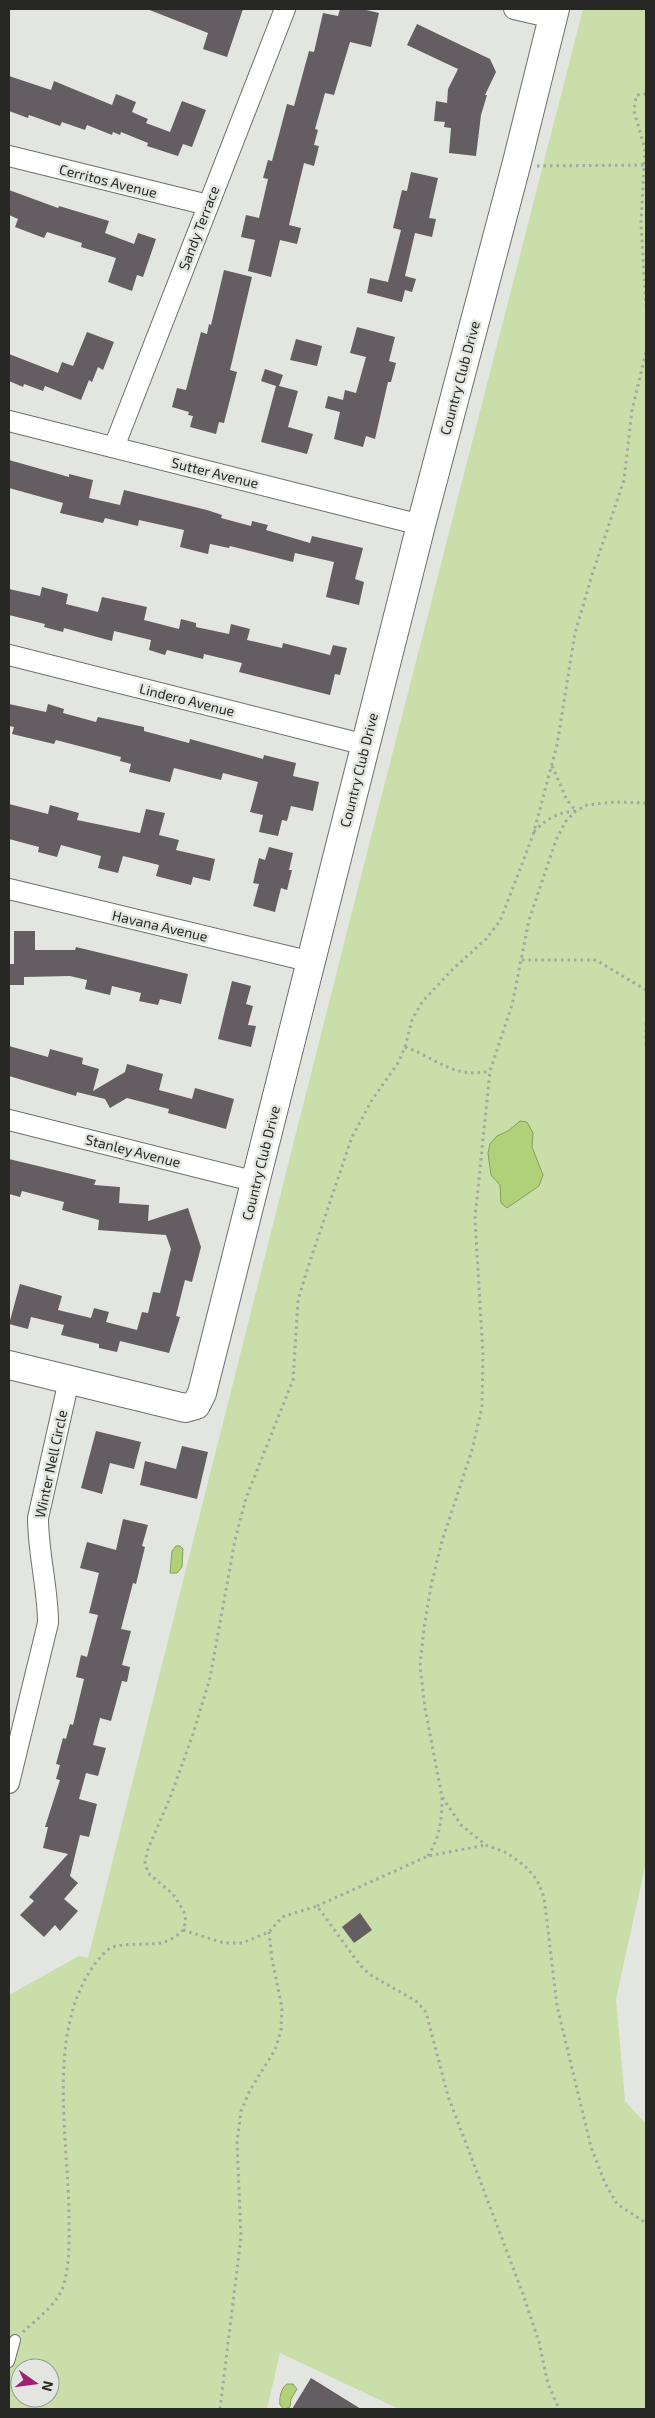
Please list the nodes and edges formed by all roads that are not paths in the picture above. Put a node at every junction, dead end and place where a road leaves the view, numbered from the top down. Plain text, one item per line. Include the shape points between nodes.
1 (285, 9) edge
2 (514, 9) edge
3 (554, 14) edge
4 (9, 156) edge
5 (208, 205) junction
6 (9, 421) edge
7 (114, 447) junction
8 (421, 525) junction
9 (9, 655) edge
10 (366, 745) junction
11 (9, 889) edge
12 (312, 962) junction
13 (9, 1120) edge
14 (257, 1182) junction
15 (9, 1365) edge
16 (69, 1380) junction
17 (9, 1783) edge
18 (15, 2340) road end
19 (9, 2362) edge

1 - 5 street, Sandy Terrace
2 - 3 street
3 - 8 street, Country Club Drive
4 - 5 street, Cerritos Avenue
5 - 7 street, Sandy Terrace
6 - 7 street, Sutter Avenue
7 - 8 street, Sutter Avenue
8 - 10 street, Country Club Drive
9 - 10 street, Lindero Avenue
10 - 12 street, Country Club Drive
11 - 12 street, Havana Avenue
12 - 14 street, Country Club Drive
13 - 14 street, Stanley Avenue
14 - 16 street, Country Club Drive via 209,1370 196,1405 184,1408
15 - 16 street
16 - 17 street, Winter Nell Circle via 38,1518 48,1623
18 - 19 lane

